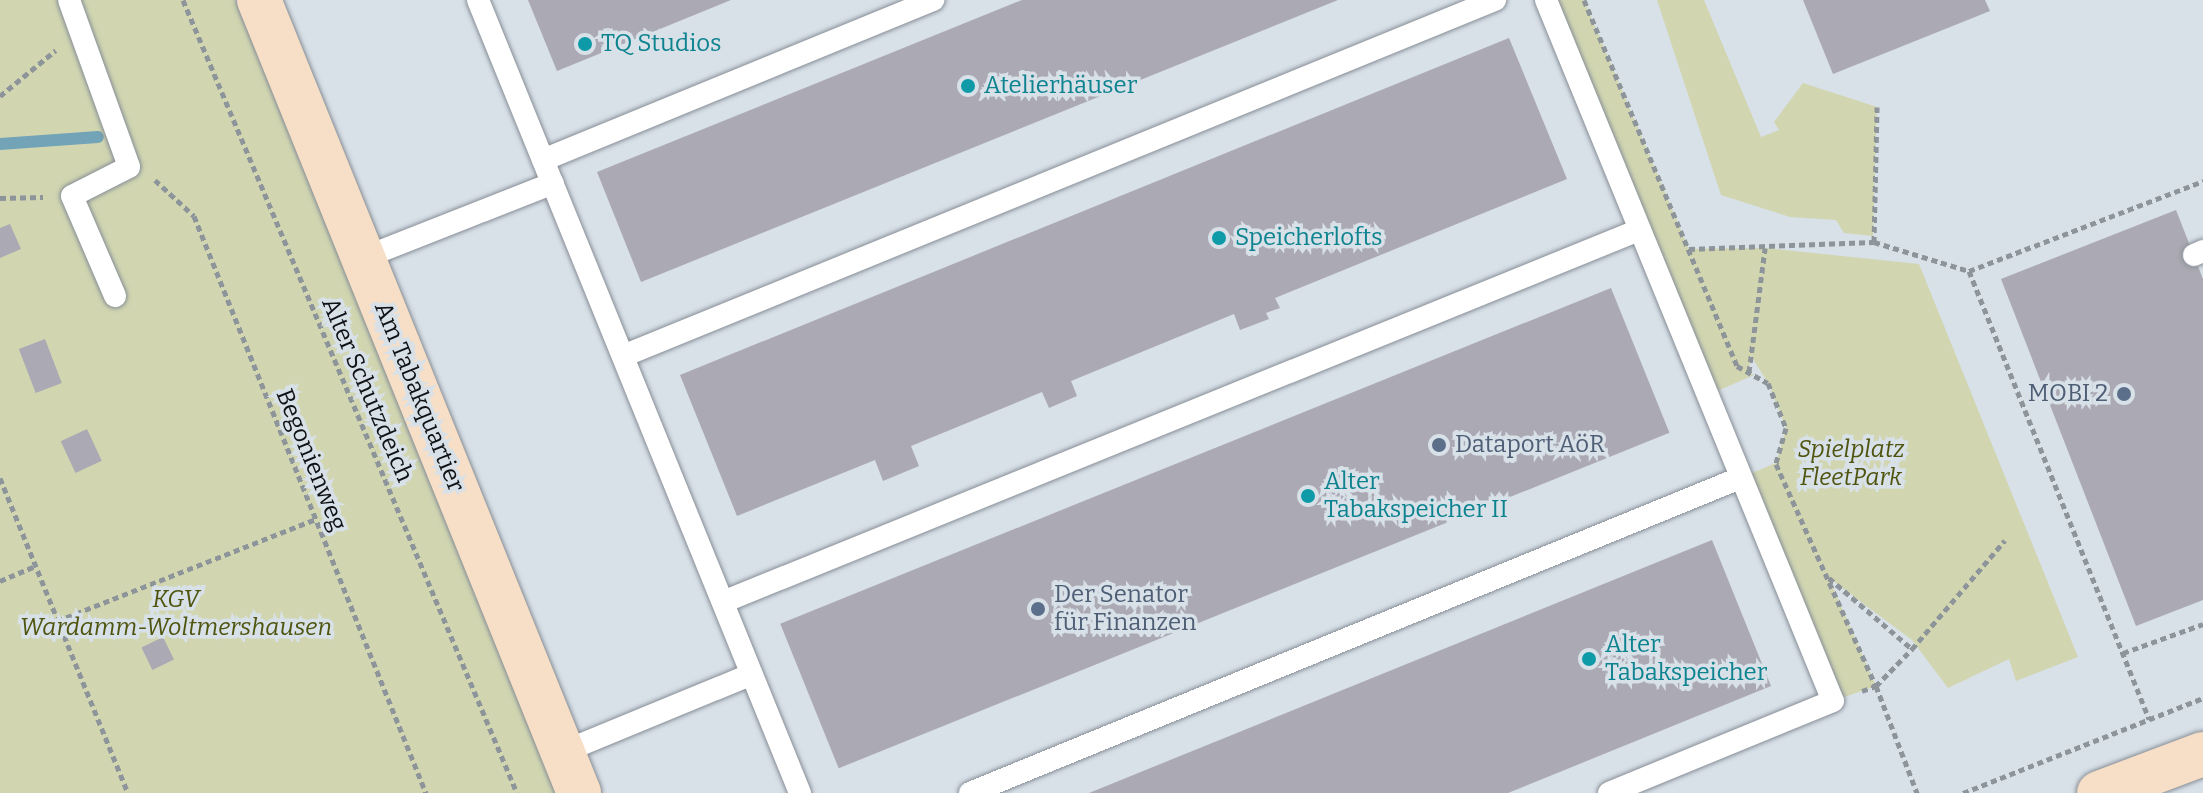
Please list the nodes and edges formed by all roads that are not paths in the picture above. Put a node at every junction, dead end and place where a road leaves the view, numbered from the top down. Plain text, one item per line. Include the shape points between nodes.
1 (69, 0) edge
2 (259, 0) edge
3 (478, 0) edge
4 (933, 0) edge
5 (1495, 0) edge
6 (1546, 0) edge
7 (543, 160) junction
8 (553, 183) junction
9 (1639, 230) junction
10 (363, 258) junction
11 (115, 296) dead end
12 (623, 356) junction
13 (1740, 478) junction
14 (723, 602) junction
15 (752, 674) junction
16 (563, 752) junction
17 (2203, 754) edge
18 (579, 793) edge
19 (800, 793) edge
20 (970, 793) edge
21 (1609, 793) edge
22 (2099, 793) edge

1 - 11 lane via 129,167 72,196
2 - 10 street, Am Tabakquartier
3 - 7 lane
4 - 7 lane
5 - 12 lane
6 - 9 lane
7 - 8 lane
8 - 10 lane
8 - 12 lane
9 - 13 lane
9 - 14 lane
10 - 16 street, Am Tabakquartier
12 - 14 lane
13 - 20 lane
13 - 21 lane via 1833,701
14 - 15 lane
15 - 16 lane
15 - 19 lane
16 - 18 street, Am Tabakquartier
17 - 22 street

